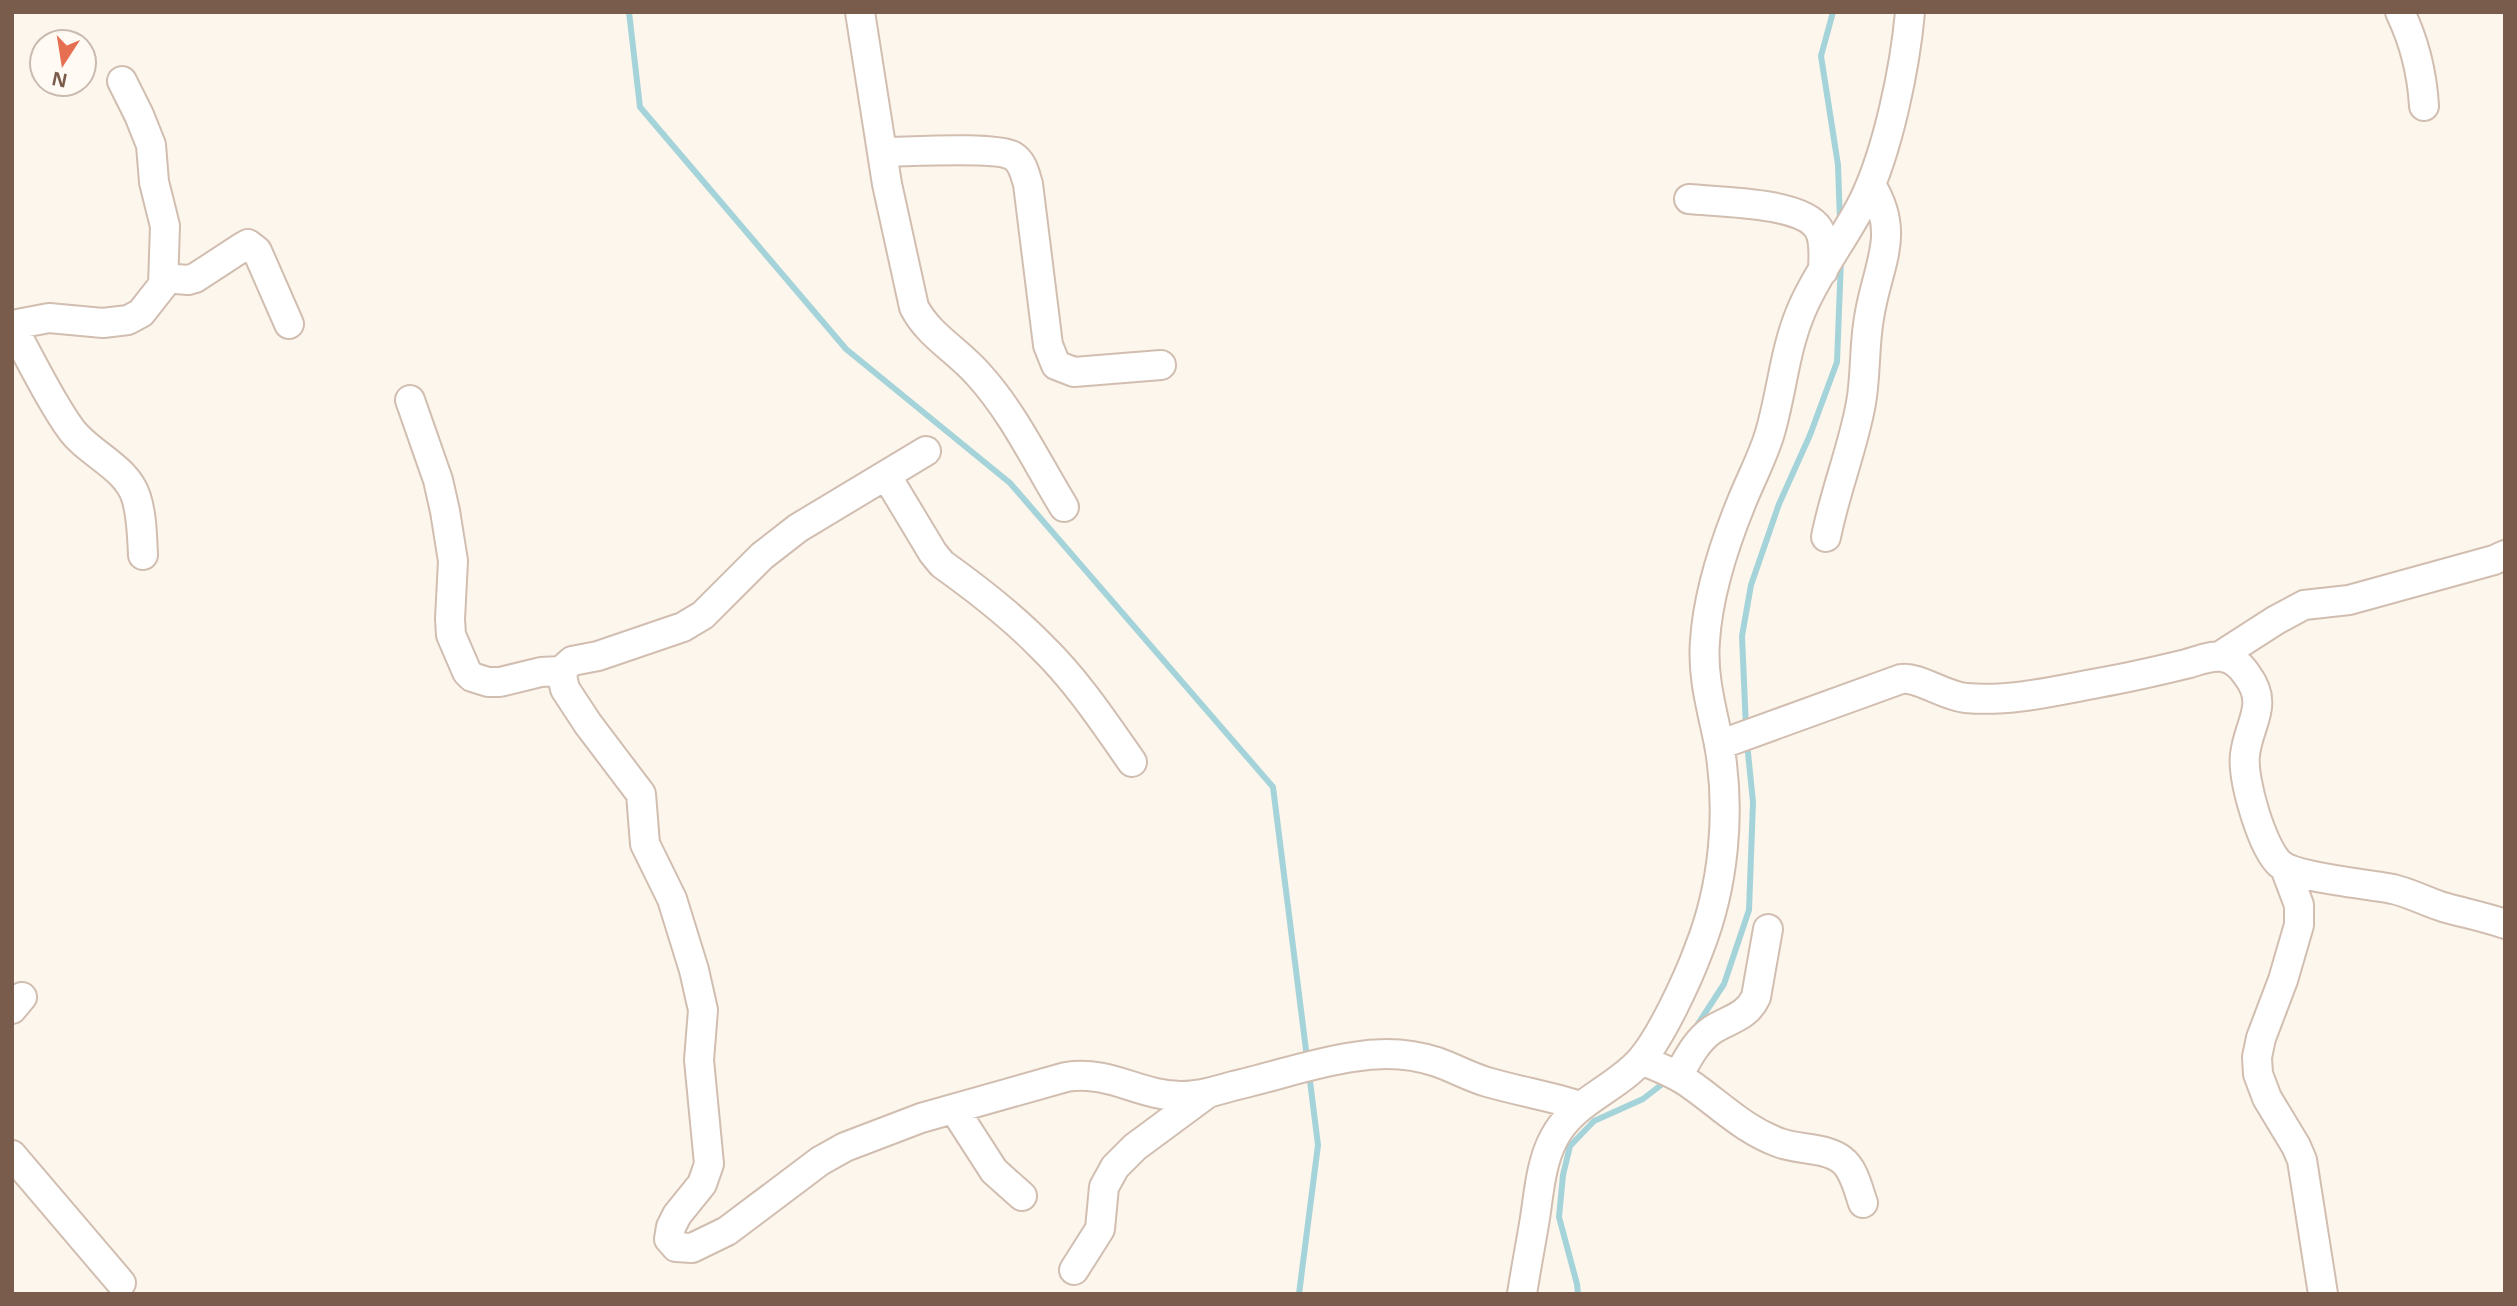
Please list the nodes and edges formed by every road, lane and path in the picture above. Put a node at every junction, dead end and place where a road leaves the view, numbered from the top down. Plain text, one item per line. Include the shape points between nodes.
1 (860, 12) edge
2 (1910, 12) edge
3 (2400, 12) edge
4 (122, 81) dead end
5 (2424, 106) dead end
6 (882, 152) junction
7 (1871, 185) junction
8 (1689, 199) dead end
9 (1823, 271) junction
10 (164, 278) junction
11 (289, 324) dead end
12 (12, 325) edge
13 (1161, 365) dead end
14 (410, 400) dead end
15 (926, 451) dead end
16 (886, 475) junction
17 (1064, 507) dead end
18 (1826, 537) dead end
19 (143, 555) dead end
20 (2505, 555) edge
21 (2220, 656) junction
22 (561, 671) junction
23 (1719, 745) junction
24 (1132, 762) dead end
25 (2285, 868) junction
26 (2505, 924) edge
27 (1768, 929) dead end
28 (1641, 1060) junction
29 (1678, 1076) junction
30 (1208, 1093) junction
31 (1580, 1107) junction
32 (954, 1109) junction
33 (12, 1155) edge
34 (1022, 1196) dead end
35 (1863, 1203) dead end
36 (1074, 1270) dead end
37 (121, 1283) dead end
38 (1522, 1294) edge
39 (2323, 1294) edge

1 - 6 street
2 - 7 street via 1903,63
3 - 5 street via 2416,51
4 - 10 street via 151,145 153,182 165,218
6 - 13 street via 978,151 1013,156 1028,184 1048,345 1056,365 1074,372
6 - 17 street via 914,307 924,324 978,373 998,398
7 - 9 street
7 - 18 street via 1885,214 1887,243 1869,318 1862,400
8 - 9 street via 1755,204 1811,220 1822,236
9 - 23 street via 1795,325 1768,439 1732,527 1712,593 1704,667
10 - 11 street via 195,278 252,245
10 - 12 street via 159,292 141,313 128,320 103,323 49,318
12 - 19 street via 70,428 130,483 139,509
14 - 22 street via 445,512 453,561 451,635 467,672 500,682
15 - 16 street
16 - 22 street via 776,544 703,615 636,645 572,661
16 - 24 street via 942,564 1014,619 1044,649 1088,699
20 - 21 street via 2349,600 2295,609
21 - 23 street via 2116,680 1992,699 1965,698 1901,679
21 - 25 street via 2248,675 2258,696 2244,769 2259,824 2272,855
22 - 32 street via 565,688 588,724 641,794 645,844 672,899 703,1010 699,1059 709,1164 702,1184 671,1227 671,1244 683,1249 705,1243 845,1147
23 - 28 street via 1724,819 1716,894 1698,952
25 - 26 street via 2396,890
25 - 39 street via 2299,905 2299,925 2261,1038 2258,1074 2302,1160
27 - 29 street via 1751,1007 1701,1039
28 - 29 street
28 - 31 street
29 - 35 street via 1762,1136 1834,1155 1844,1162
30 - 31 street via 1308,1065 1356,1056 1406,1054 1484,1082
30 - 32 street via 1166,1095 1085,1074
30 - 36 street via 1115,1167 1104,1187 1100,1229
31 - 38 street via 1554,1136 1546,1157
32 - 34 street via 994,1171
33 - 37 street

